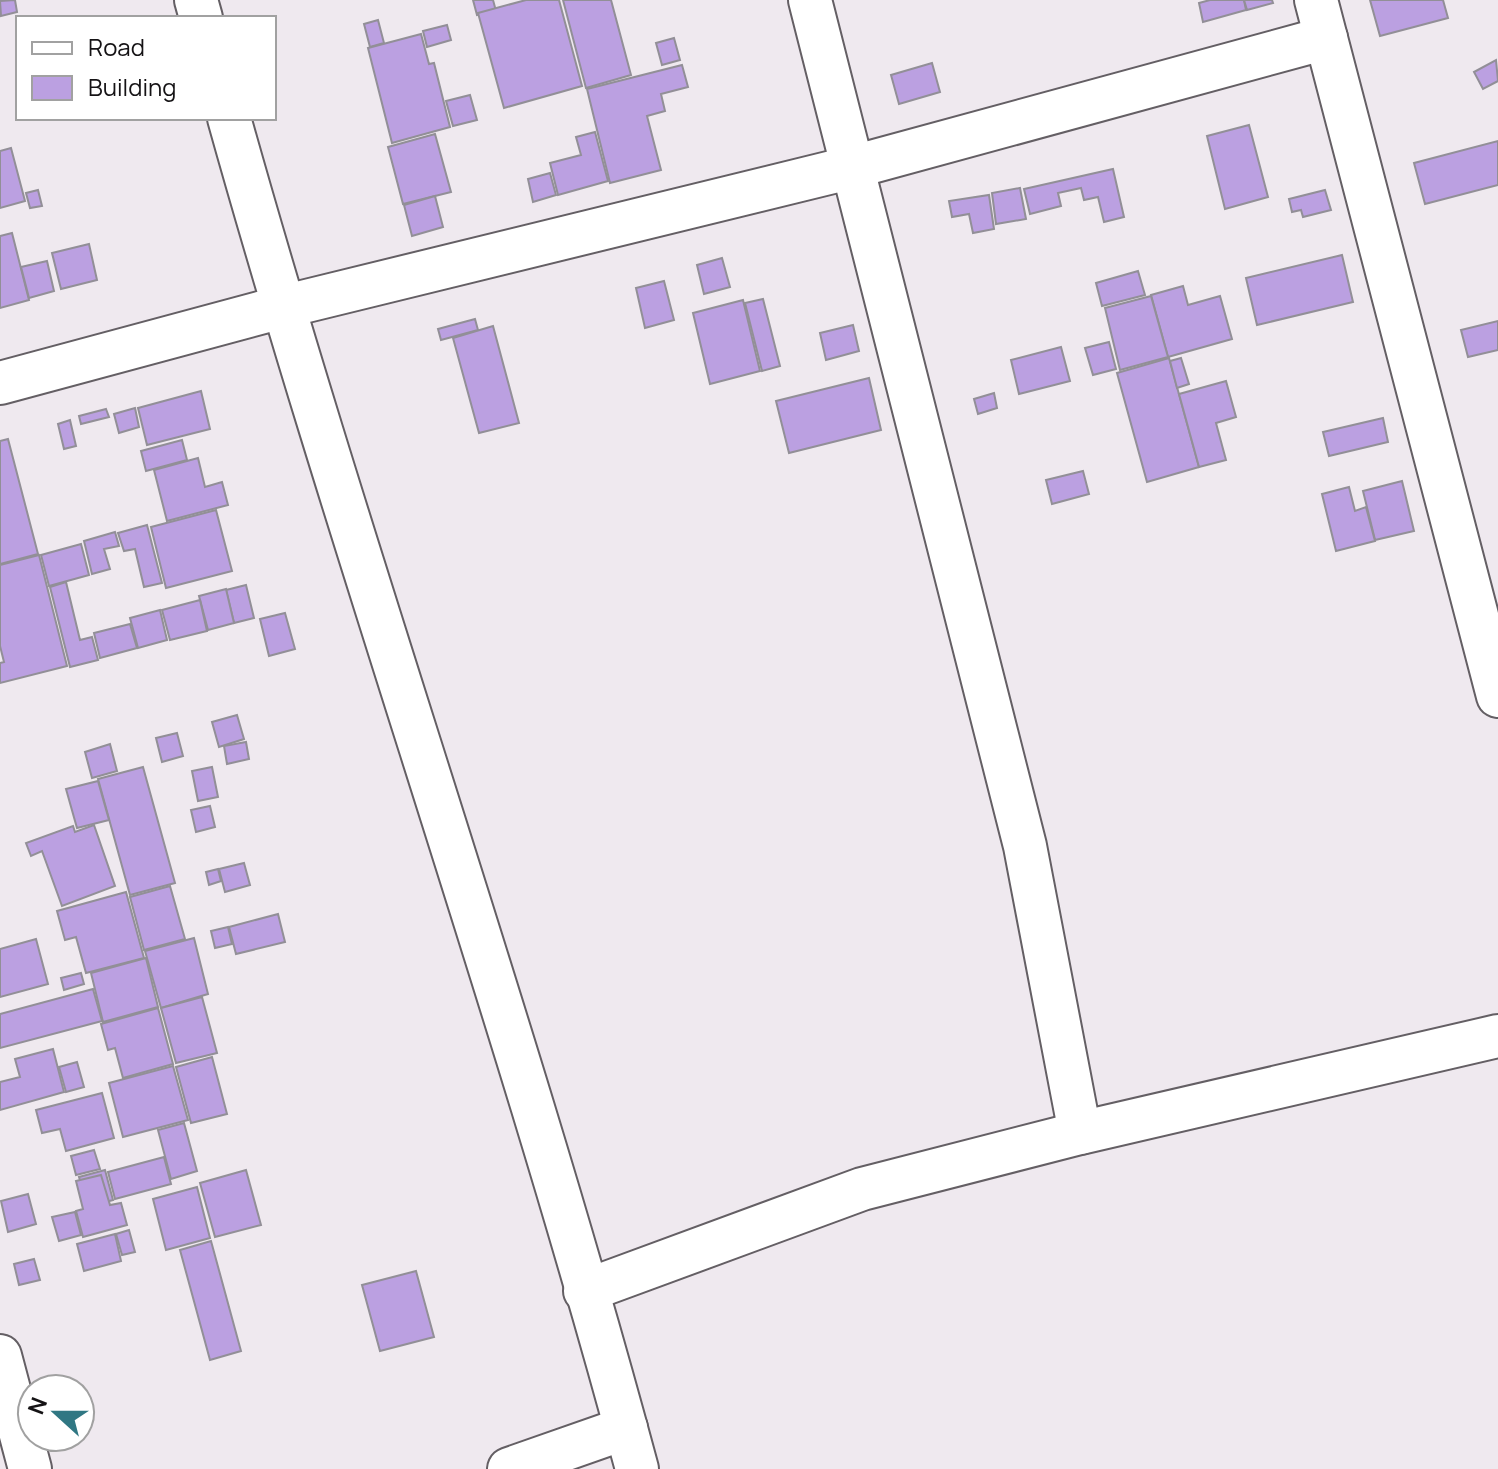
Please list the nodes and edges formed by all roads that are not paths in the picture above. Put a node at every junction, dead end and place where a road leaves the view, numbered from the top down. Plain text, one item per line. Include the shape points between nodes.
1 (810, 0) edge
2 (1321, 19) edge
3 (230, 120) edge
4 (853, 167) junction
5 (282, 307) junction
6 (0, 383) edge
7 (1481, 560) edge
8 (1498, 696) edge
9 (1498, 1036) edge
10 (1080, 1133) junction
11 (585, 1291) junction
12 (0, 1356) edge
13 (626, 1428) junction
14 (30, 1469) edge
15 (509, 1469) edge
16 (637, 1469) edge

1 - 4 street
2 - 4 street
2 - 7 street
3 - 5 street
4 - 5 street
4 - 10 street via 1025,846
5 - 6 street
5 - 11 street
7 - 8 street
9 - 10 street
10 - 11 street via 862,1189
11 - 13 street
12 - 14 street
13 - 15 street
13 - 16 street

